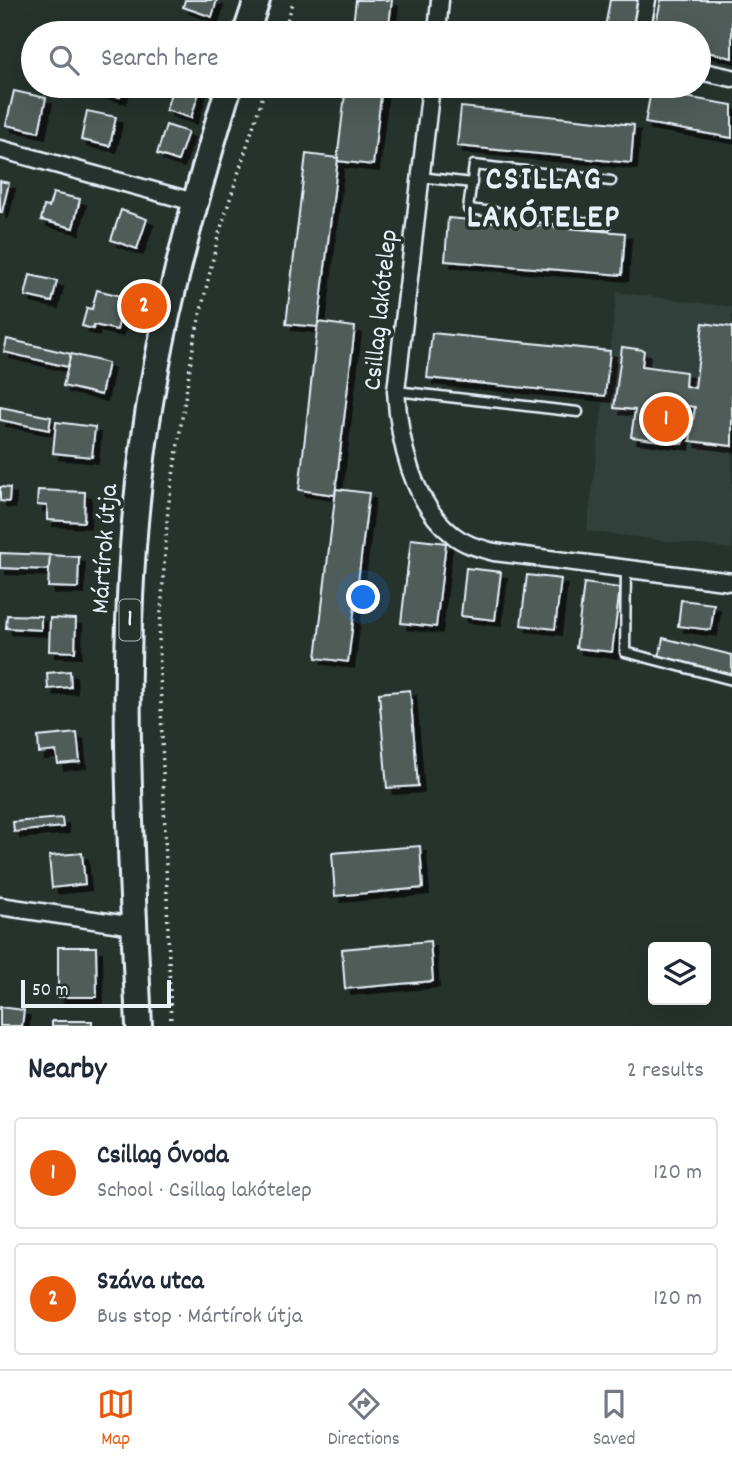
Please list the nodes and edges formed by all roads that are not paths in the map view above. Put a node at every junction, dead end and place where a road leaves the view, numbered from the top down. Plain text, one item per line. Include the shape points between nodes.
1 (257, 0) edge
2 (440, 0) edge
3 (647, 0) edge
4 (250, 21) edge
5 (438, 21) edge
6 (643, 21) edge
7 (711, 74) edge
8 (732, 78) edge
9 (225, 98) edge
10 (430, 98) edge
11 (0, 149) edge
12 (421, 177) junction
13 (611, 181) dead end
14 (472, 183) junction
15 (194, 202) junction
16 (606, 225) dead end
17 (396, 391) junction
18 (578, 412) dead end
19 (626, 568) junction
20 (732, 582) edge
21 (732, 680) edge
22 (0, 906) edge
23 (134, 926) junction
24 (139, 1026) edge

1 - 4 main road
2 - 5 street
3 - 6 street
7 - 8 street
9 - 15 main road, Mártírok útja / 1
10 - 12 street, Csillag lakótelep
11 - 15 street
12 - 14 lane
12 - 17 street, Csillag lakótelep
13 - 14 lane via 474,165
14 - 16 lane via 468,209
15 - 23 main road, Mártírok útja / 1 via 154,378 135,523 128,708
17 - 18 lane
17 - 19 street, Csillag lakótelep via 399,425 412,472 436,517 452,534 494,552
19 - 20 street, Csillag lakótelep
19 - 21 lane via 625,652
22 - 23 street
23 - 24 main road, Mártírok útja / 1

